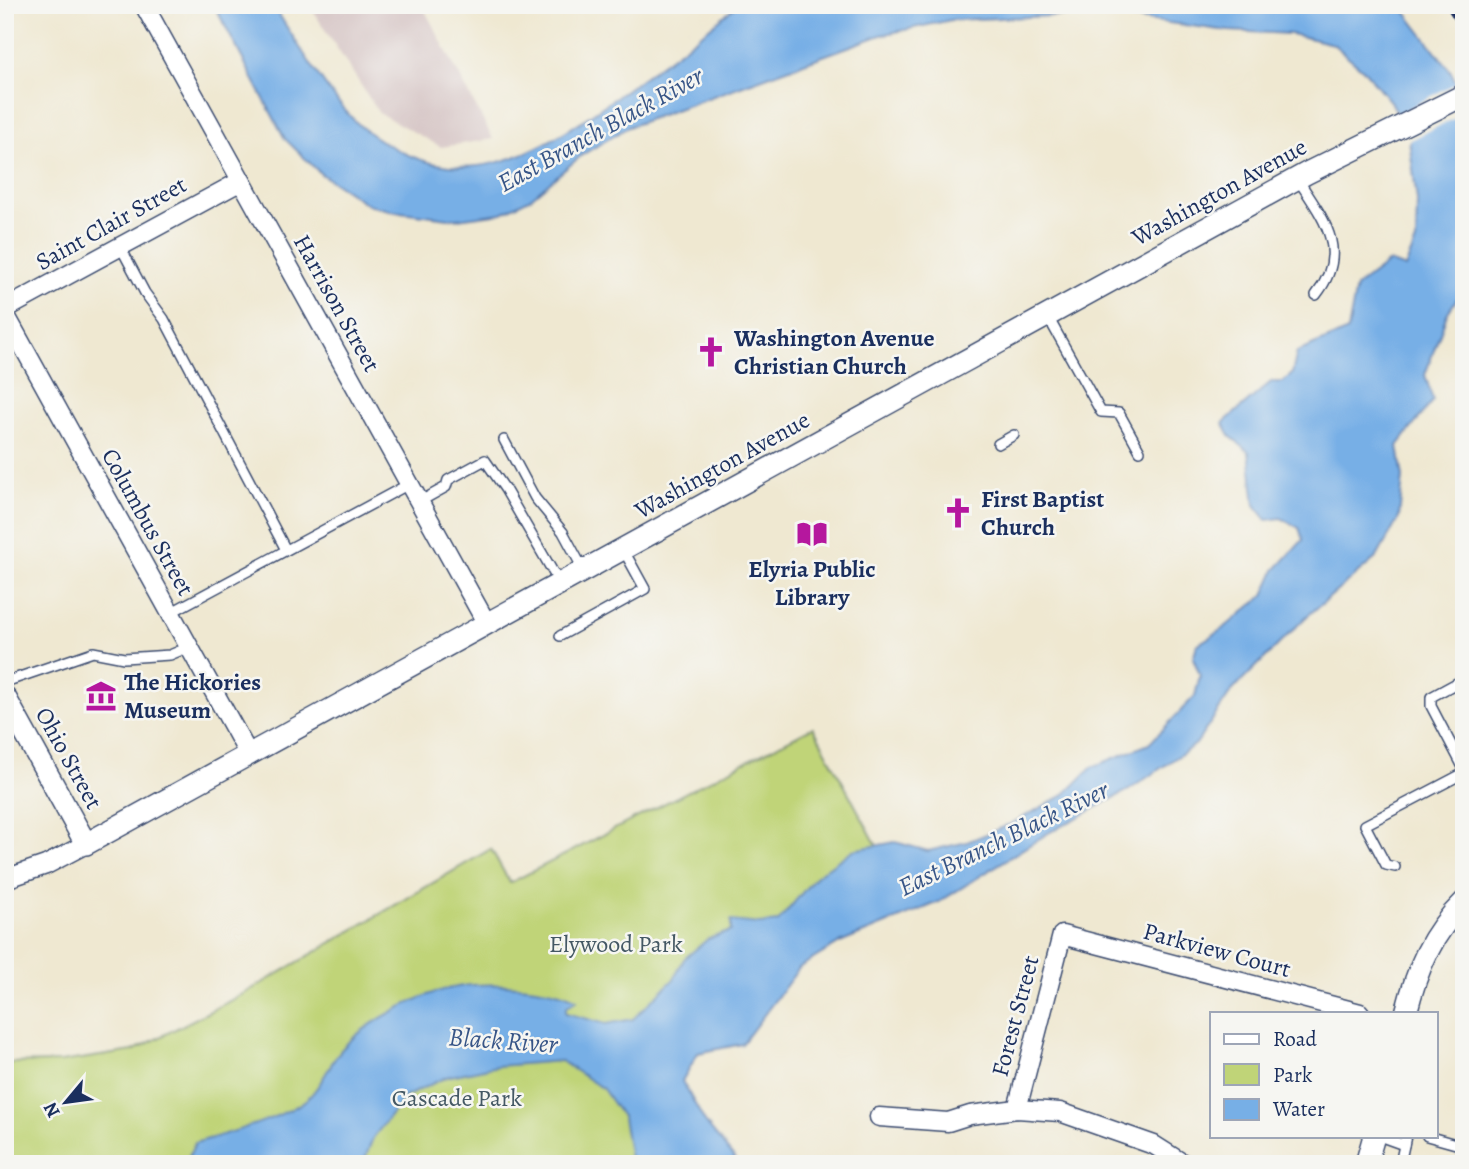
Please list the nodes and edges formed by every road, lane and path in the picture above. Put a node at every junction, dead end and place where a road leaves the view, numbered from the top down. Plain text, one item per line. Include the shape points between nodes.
1 (144, 5) edge
2 (1463, 95) edge
3 (1297, 178) junction
4 (241, 181) junction
5 (121, 246) junction
6 (1316, 295) dead end
7 (5, 311) edge
8 (1047, 315) junction
9 (1014, 435) dead end
10 (504, 440) dead end
11 (998, 444) dead end
12 (1140, 451) dead end
13 (409, 484) junction
14 (419, 502) junction
15 (623, 549) junction
16 (286, 550) junction
17 (583, 571) junction
18 (560, 584) junction
19 (170, 613) junction
20 (487, 624) junction
21 (559, 636) dead end
22 (189, 647) junction
23 (1464, 679) edge
24 (5, 682) edge
25 (5, 697) edge
26 (249, 755) junction
27 (1464, 771) edge
28 (86, 844) junction
29 (1395, 867) dead end
30 (5, 879) edge
31 (1464, 902) edge
32 (1062, 934) joint
33 (1356, 1012) edge
34 (1406, 1012) edge
35 (1017, 1109) junction
36 (879, 1116) dead end
37 (1375, 1138) edge
38 (1434, 1138) edge
39 (1405, 1140) edge
40 (1184, 1164) edge
41 (1366, 1164) edge
42 (1399, 1164) edge
43 (1459, 1164) edge

1 - 4 street, Harrison Street
2 - 3 street, Washington Avenue
3 - 6 lane via 1324,220 1332,242 1332,270
3 - 8 street, Washington Avenue
4 - 5 street, Saint Clair Street
4 - 13 street, Harrison Street
5 - 7 street, Saint Clair Street
5 - 16 lane
7 - 19 street, Columbus Street
8 - 12 lane via 1101,412 1119,413
8 - 15 street, Washington Avenue
9 - 11 lane
10 - 17 lane
13 - 14 street, Harrison Street
13 - 16 lane
14 - 18 lane via 485,460
14 - 20 street, Harrison Street
15 - 17 street, Washington Avenue
15 - 21 lane via 645,589
16 - 19 lane
17 - 18 street, Washington Avenue
18 - 20 street, Washington Avenue
19 - 22 street, Columbus Street
20 - 26 street, Washington Avenue
22 - 24 lane via 170,655 124,658 93,652
22 - 26 street, Columbus Street
23 - 27 lane via 1431,696 1431,706
25 - 28 street, Ohio Street
26 - 28 street, Washington Avenue
27 - 29 lane via 1365,825 1386,865
28 - 30 street, Washington Avenue
31 - 34 street via 1425,951
32 - 33 street, Parkview Court
32 - 35 street, Forest Street
35 - 36 street via 948,1122
35 - 40 street via 1060,1112 1111,1127
37 - 41 street
38 - 43 lane via 1463,1146
39 - 42 lane

